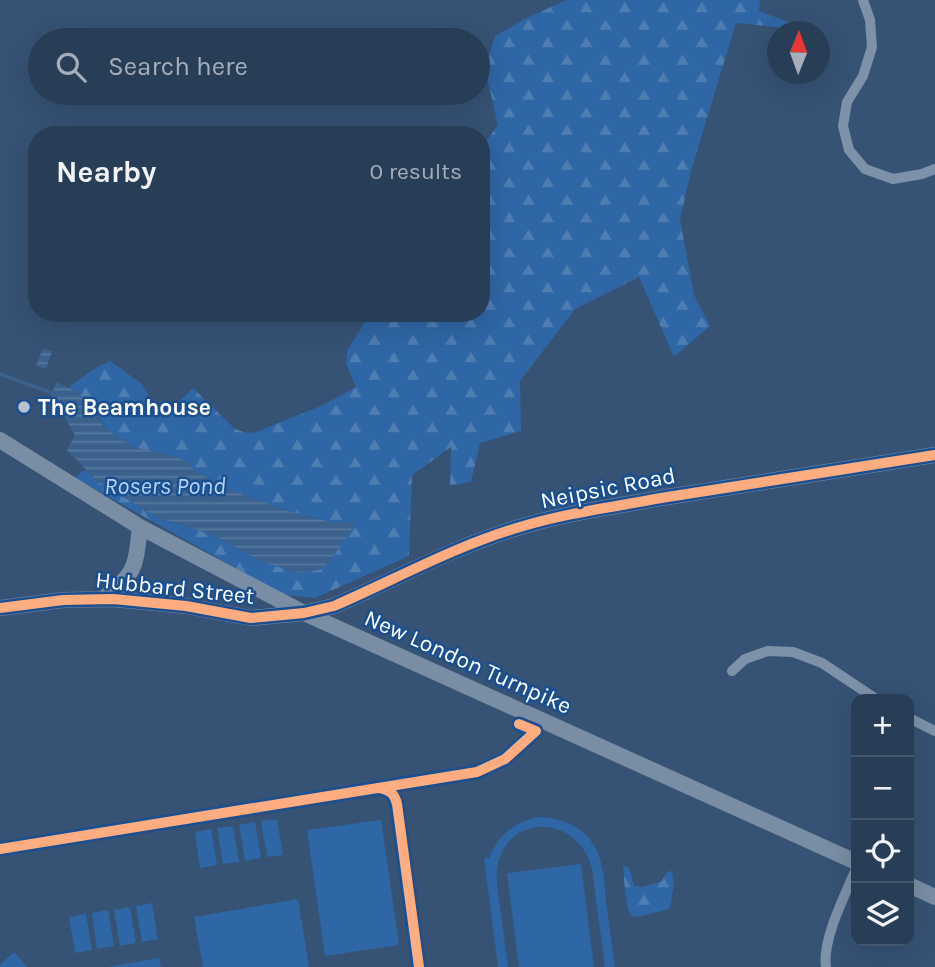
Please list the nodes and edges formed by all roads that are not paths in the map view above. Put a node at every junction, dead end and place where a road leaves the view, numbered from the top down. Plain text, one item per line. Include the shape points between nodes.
1 (863, 0) edge
2 (935, 169) edge
3 (0, 440) edge
4 (935, 455) edge
5 (140, 527) junction
6 (103, 599) junction
7 (0, 608) edge
8 (304, 613) junction
9 (732, 671) dead end
10 (868, 694) edge
11 (914, 720) edge
12 (935, 731) edge
13 (851, 860) edge
14 (851, 881) edge
15 (914, 887) edge
16 (935, 897) edge
17 (826, 967) edge

1 - 2 street via 872,47 863,76 847,102 843,126 849,150 865,169 893,179
3 - 5 street, New London Turnpike
4 - 8 street, Neipsic Road via 545,520 451,553 334,606
5 - 6 street via 132,570
5 - 8 street, New London Turnpike
6 - 7 street, Hubbard Street
6 - 8 street, Hubbard Street via 186,606 251,618
8 - 13 street, New London Turnpike
9 - 10 street via 745,659 768,651 793,652 822,663
11 - 12 street
14 - 17 street via 832,927
15 - 16 street

